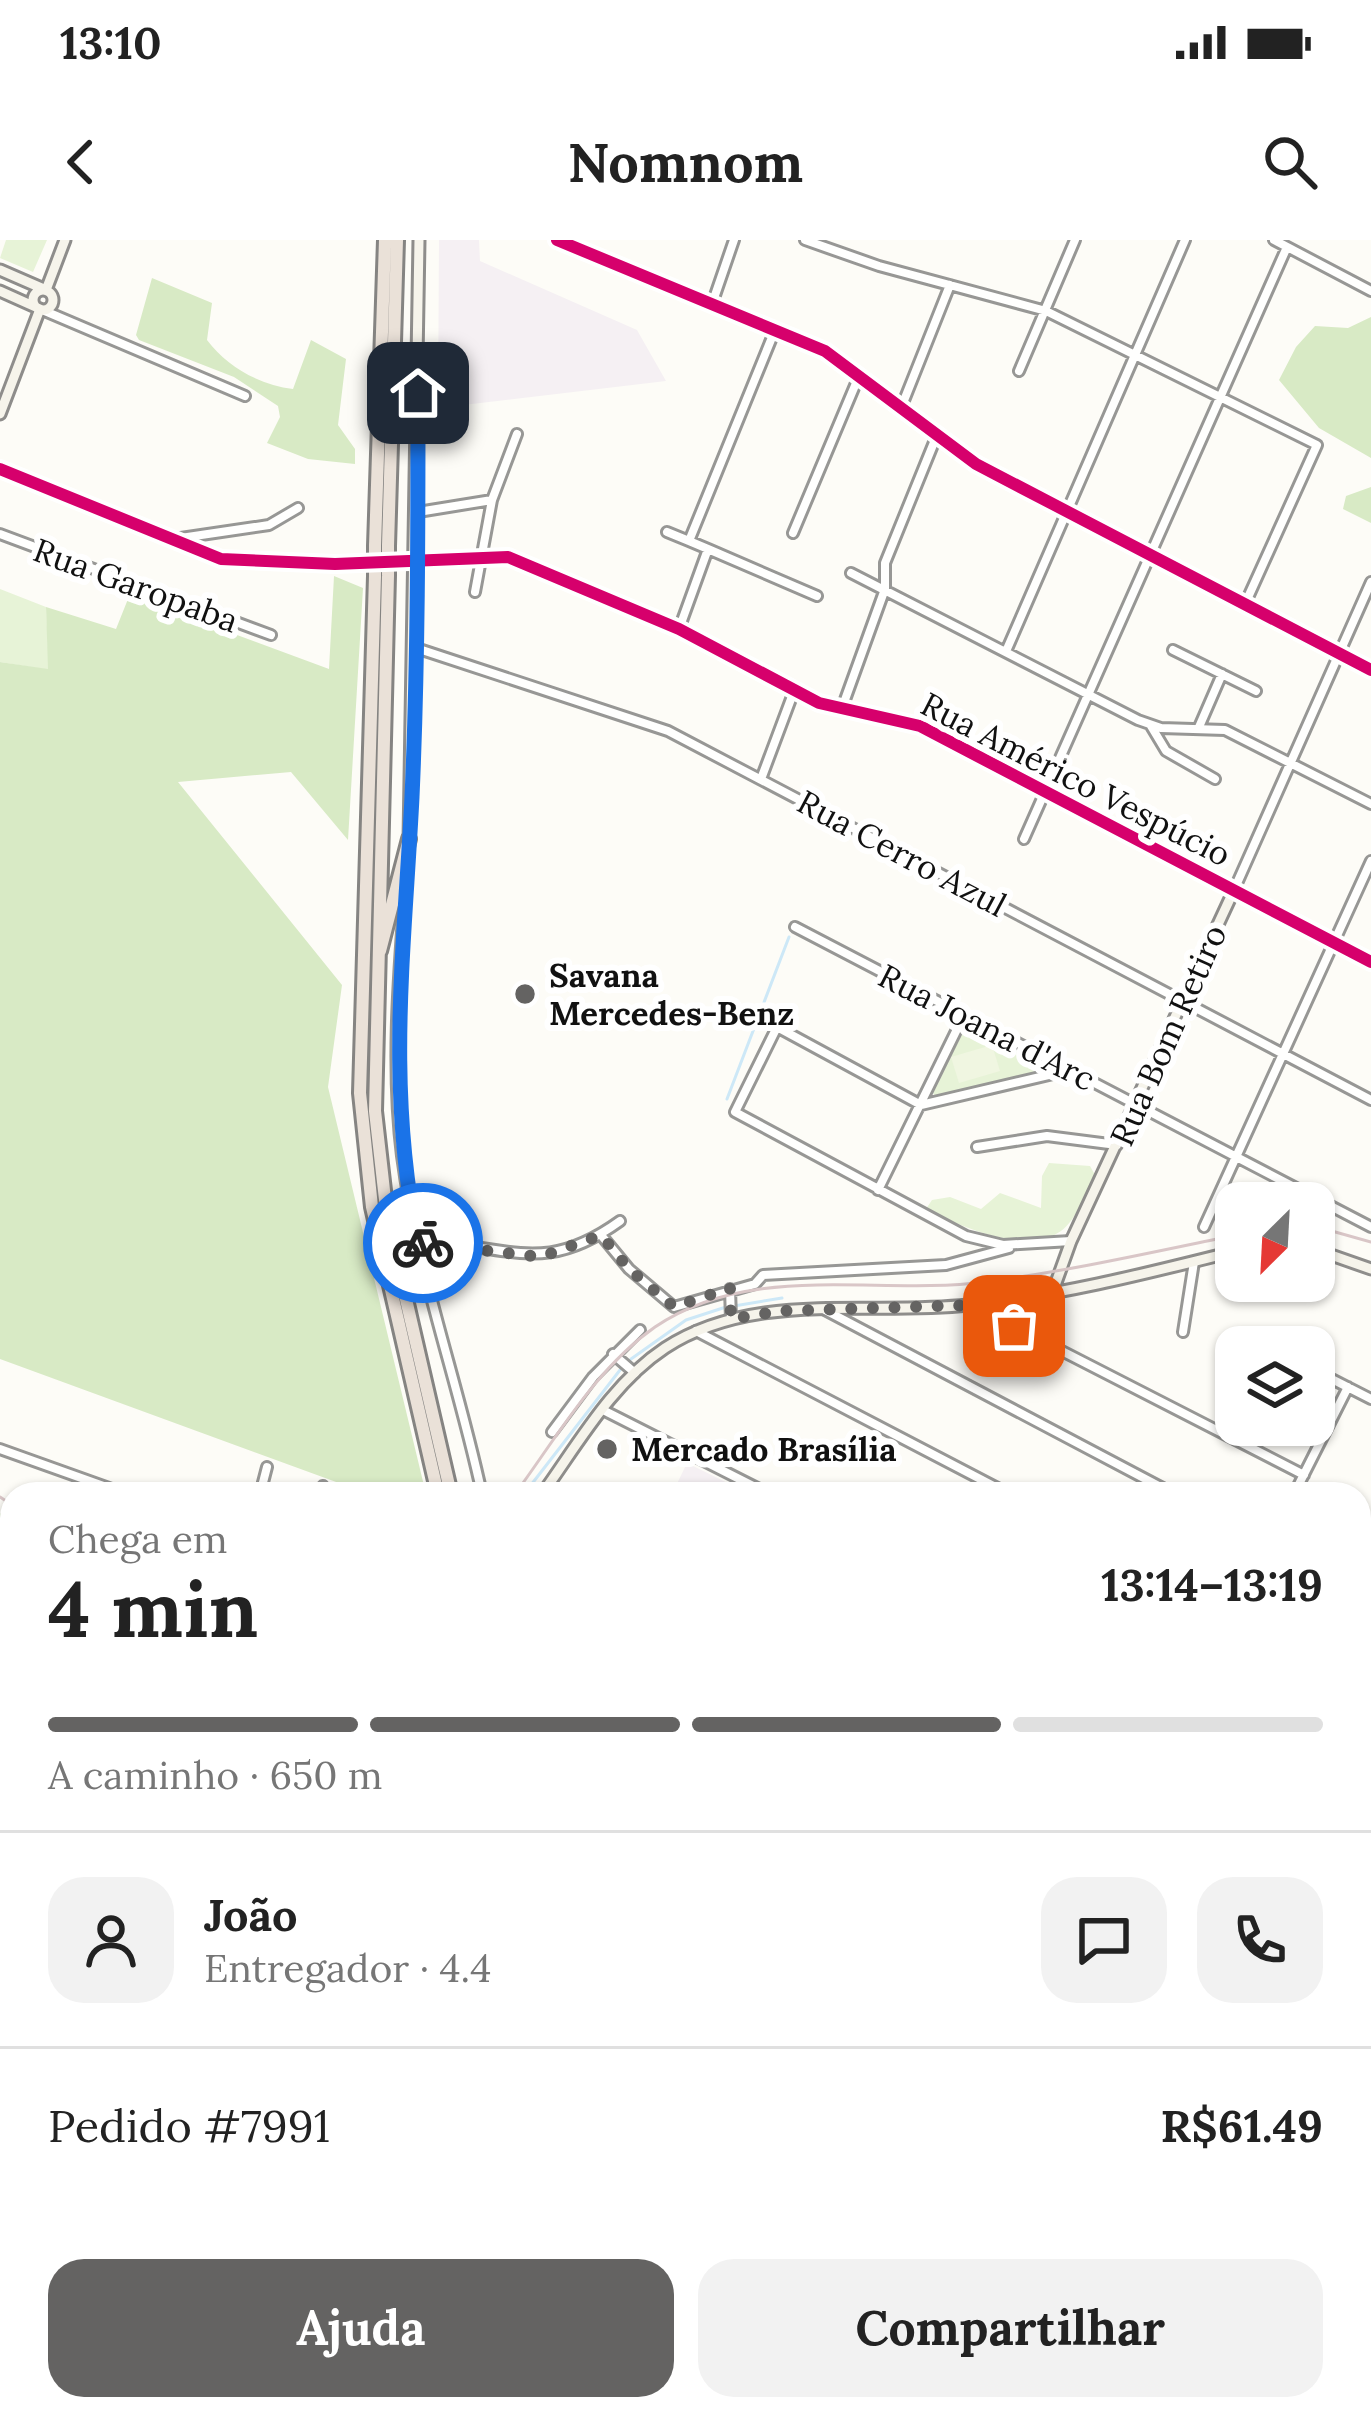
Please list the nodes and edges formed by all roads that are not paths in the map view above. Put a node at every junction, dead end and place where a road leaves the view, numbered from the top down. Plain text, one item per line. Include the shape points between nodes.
1 (65, 240) edge
2 (385, 240) edge
3 (397, 240) edge
4 (419, 240) edge
5 (557, 240) edge
6 (734, 240) edge
7 (805, 240) edge
8 (1075, 240) edge
9 (1185, 240) edge
10 (1274, 240) edge
11 (1287, 247) junction
12 (0, 270) edge
13 (950, 285) junction
14 (46, 290) junction
15 (0, 291) edge
16 (1371, 291) edge
17 (712, 304) junction
18 (40, 309) junction
19 (1046, 311) junction
20 (775, 330) junction
21 (1135, 355) junction
22 (1019, 371) dead end
23 (859, 376) junction
24 (245, 396) dead end
25 (1220, 398) junction
26 (902, 408) junction
27 (0, 414) edge
28 (517, 434) dead end
29 (937, 435) junction
30 (0, 469) edge
31 (492, 500) junction
32 (298, 508) dead end
33 (418, 512) junction
34 (1066, 512) junction
35 (667, 532) dead end
36 (793, 533) dead end
37 (0, 534) edge
38 (168, 539) junction
39 (689, 541) junction
40 (382, 546) junction
41 (708, 549) junction
42 (481, 554) junction
43 (1150, 555) junction
44 (418, 562) junction
45 (851, 573) dead end
46 (381, 575) junction
47 (1371, 582) edge
48 (886, 589) junction
49 (475, 592) dead end
50 (817, 596) dead end
51 (1245, 604) junction
52 (679, 629) junction
53 (271, 635) dead end
54 (416, 648) junction
55 (1007, 649) junction
56 (1173, 650) dead end
57 (1339, 653) junction
58 (1371, 670) edge
59 (1222, 674) junction
60 (794, 691) junction
61 (1256, 691) dead end
62 (1089, 694) junction
63 (842, 708) junction
64 (1150, 725) junction
65 (1199, 727) junction
66 (1291, 762) junction
67 (761, 779) junction
68 (1215, 779) dead end
69 (1045, 792) junction
70 (1371, 804) edge
71 (409, 838) junction
72 (1024, 839) dead end
73 (1371, 861) edge
74 (1234, 890) junction
75 (795, 928) dead end
76 (1334, 943) junction
77 (1371, 962) edge
78 (374, 975) junction
79 (1184, 1001) junction
80 (964, 1015) junction
81 (1283, 1054) junction
82 (1070, 1070) junction
83 (1371, 1100) edge
84 (920, 1105) junction
85 (1137, 1105) junction
86 (1119, 1145) junction
87 (976, 1148) dead end
88 (1236, 1156) junction
89 (878, 1190) junction
90 (620, 1221) dead end
91 (1204, 1227) dead end
92 (1371, 1227) edge
93 (601, 1235) junction
94 (966, 1236) junction
95 (1071, 1241) junction
96 (418, 1244) junction
97 (1017, 1246) junction
98 (1335, 1256) edge
99 (1215, 1257) edge
100 (965, 1261) junction
101 (1194, 1262) junction
102 (1371, 1269) edge
103 (730, 1288) junction
104 (1053, 1291) junction
105 (973, 1305) junction
106 (824, 1310) junction
107 (731, 1319) junction
108 (640, 1330) dead end
109 (696, 1331) junction
110 (1183, 1332) dead end
111 (613, 1354) junction
112 (635, 1373) junction
113 (1335, 1380) edge
114 (1348, 1387) junction
115 (1371, 1399) edge
116 (603, 1410) junction
117 (552, 1432) dead end
118 (0, 1449) edge
119 (267, 1466) dead end
120 (1304, 1474) junction
121 (92, 1482) edge
122 (263, 1482) edge
123 (435, 1482) edge
124 (448, 1482) edge
125 (479, 1482) edge
126 (552, 1482) edge
127 (745, 1482) edge
128 (986, 1482) edge
129 (1151, 1482) edge
130 (1300, 1482) edge

1 - 14 street
2 - 40 highway
3 - 40 highway
4 - 33 street
5 - 17 street
6 - 17 street
7 - 13 street
8 - 19 street
9 - 21 street
10 - 11 street
11 - 16 street
11 - 25 street
12 - 14 street
13 - 19 street
13 - 26 street
14 - 18 street via 52,303
15 - 18 street
17 - 20 street
18 - 24 street
18 - 27 street
19 - 21 street
19 - 22 street
20 - 23 street
20 - 39 street
21 - 25 street
21 - 34 street
23 - 26 street
23 - 36 street
25 - 43 street
25 - 51 street via 1317,445
26 - 29 street
28 - 31 street
29 - 34 street
29 - 48 street via 885,563
30 - 38 street, Rua Américo Vespúcio
31 - 33 street
31 - 42 street
32 - 38 street via 269,525
33 - 44 street
34 - 43 street
34 - 55 street
35 - 39 street
37 - 53 street, Rua Garopaba
38 - 44 street, Rua Américo Vespúcio via 251,563
39 - 41 street
40 - 46 highway, bridge
41 - 50 street
41 - 52 street
42 - 44 street, Rua Américo Vespúcio
42 - 49 street
42 - 52 street, Rua Américo Vespúcio via 508,556
43 - 51 street
43 - 62 street
44 - 54 street
45 - 48 street
46 - 78 highway
46 - 123 highway via 362,1120 372,1207
47 - 57 street, Rua Bom Retiro
48 - 55 street
48 - 63 street
51 - 57 street
52 - 60 street, Rua Américo Vespúcio
54 - 67 street, Rua Cerro Azul via 644,720
54 - 71 street
55 - 62 street
56 - 59 street
57 - 58 street
57 - 66 street, Rua Bom Retiro
59 - 61 street
59 - 65 street
60 - 63 street, Rua Américo Vespúcio
60 - 67 street
62 - 64 street
62 - 69 street
63 - 69 street, Rua Américo Vespúcio via 906,720
64 - 65 street
64 - 68 street via 1166,751
65 - 66 street via 1225,730
66 - 70 street
66 - 74 street, Rua Bom Retiro
67 - 79 street, Rua Cerro Azul
69 - 72 street
69 - 74 street, Rua Américo Vespúcio
71 - 78 highway
71 - 96 street via 396,1075
73 - 76 street
74 - 76 street, Rua Américo Vespúcio
74 - 79 street, Rua Bom Retiro
75 - 80 street, Rua Joana d'Arc
76 - 77 street, Rua Américo Vespúcio
76 - 81 street
78 - 124 highway via 384,1193
79 - 81 street, Rua Cerro Azul
79 - 85 street, Rua Bom Retiro
80 - 82 street, Rua Joana d'Arc
80 - 84 street
81 - 83 street, Rua Cerro Azul
81 - 88 street
82 - 84 street
82 - 85 street, Rua Joana d'Arc
84 - 89 street
84 - 89 street via 777,1027 735,1112
85 - 86 street, Rua Bom Retiro
85 - 88 street, Rua Joana d'Arc
86 - 87 street via 1048,1136
86 - 95 street, Rua Bom Retiro
88 - 91 street
88 - 92 street, Rua Joana d'Arc
89 - 94 street
90 - 93 street
93 - 96 street via 541,1257
93 - 103 street via 674,1307
94 - 97 street
94 - 100 street
95 - 97 street
95 - 104 street, Rua Bom Retiro
96 - 125 street
97 - 100 street
98 - 102 street
99 - 101 street
100 - 103 street via 763,1275
101 - 104 street
101 - 110 street
103 - 107 street
104 - 105 street
105 - 106 street
105 - 120 street
106 - 107 street
106 - 129 street
107 - 109 street
108 - 111 street
109 - 112 street
109 - 128 street
111 - 112 street
111 - 117 street
112 - 116 street
113 - 114 street
114 - 115 street
114 - 120 street
116 - 126 street
116 - 127 street
118 - 121 street
119 - 122 street
120 - 130 street

